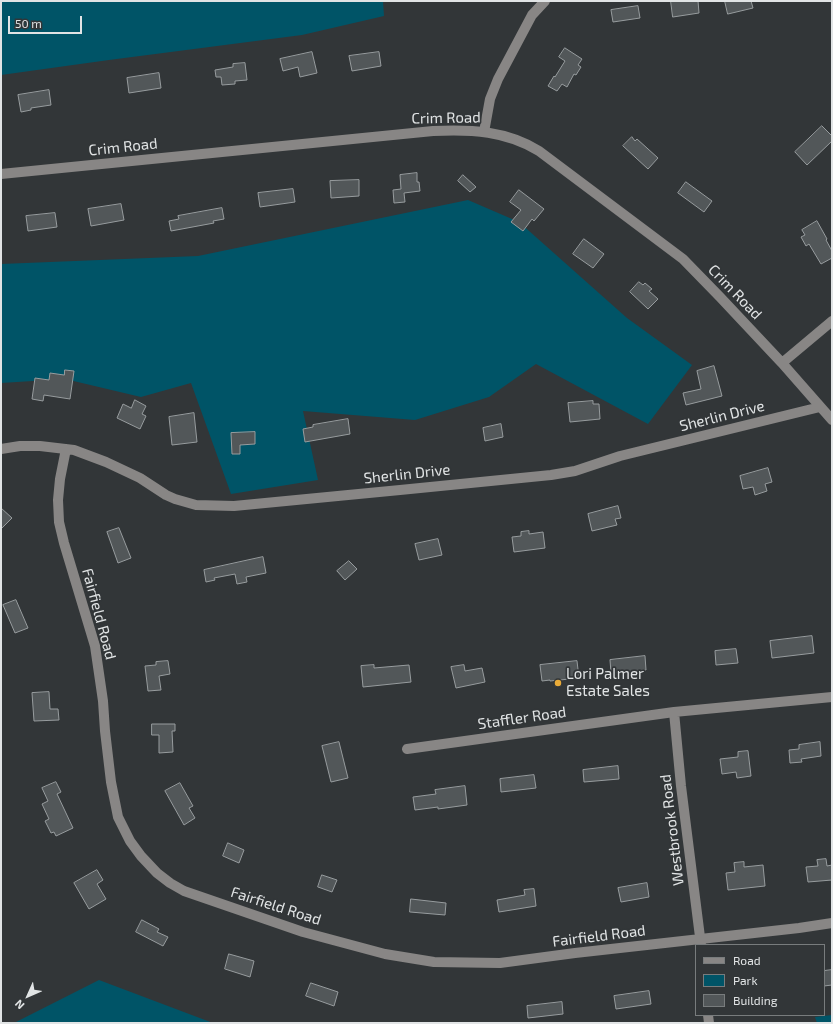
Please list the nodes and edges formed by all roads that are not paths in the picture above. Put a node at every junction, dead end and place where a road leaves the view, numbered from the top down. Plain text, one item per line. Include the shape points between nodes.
1 (545, 1) edge
2 (484, 132) junction
3 (1, 174) edge
4 (832, 320) edge
5 (782, 363) junction
6 (820, 406) junction
7 (832, 420) edge
8 (1, 449) edge
9 (66, 449) junction
10 (832, 697) edge
11 (674, 712) junction
12 (407, 749) dead end
13 (832, 923) edge
14 (700, 942) edge

1 - 2 street via 532,14 498,79 490,99
2 - 3 street, Crim Road via 433,131
2 - 5 street, Crim Road via 508,137 539,151 683,259
4 - 5 street
5 - 6 street, Crim Road
6 - 7 street, Crim Road
6 - 9 street, Sherlin Drive via 559,473 234,506 196,505 175,499 106,462
8 - 9 street, Sherlin Drive via 40,446
9 - 14 street, Fairfield Road via 60,479 59,522 96,646 111,782 118,817 140,856 161,877 184,891 303,932 385,954 434,962 500,963 575,953
10 - 11 street, Staffler Road
11 - 12 street, Staffler Road
11 - 14 street, Westbrook Road
13 - 14 street, Fairfield Road

